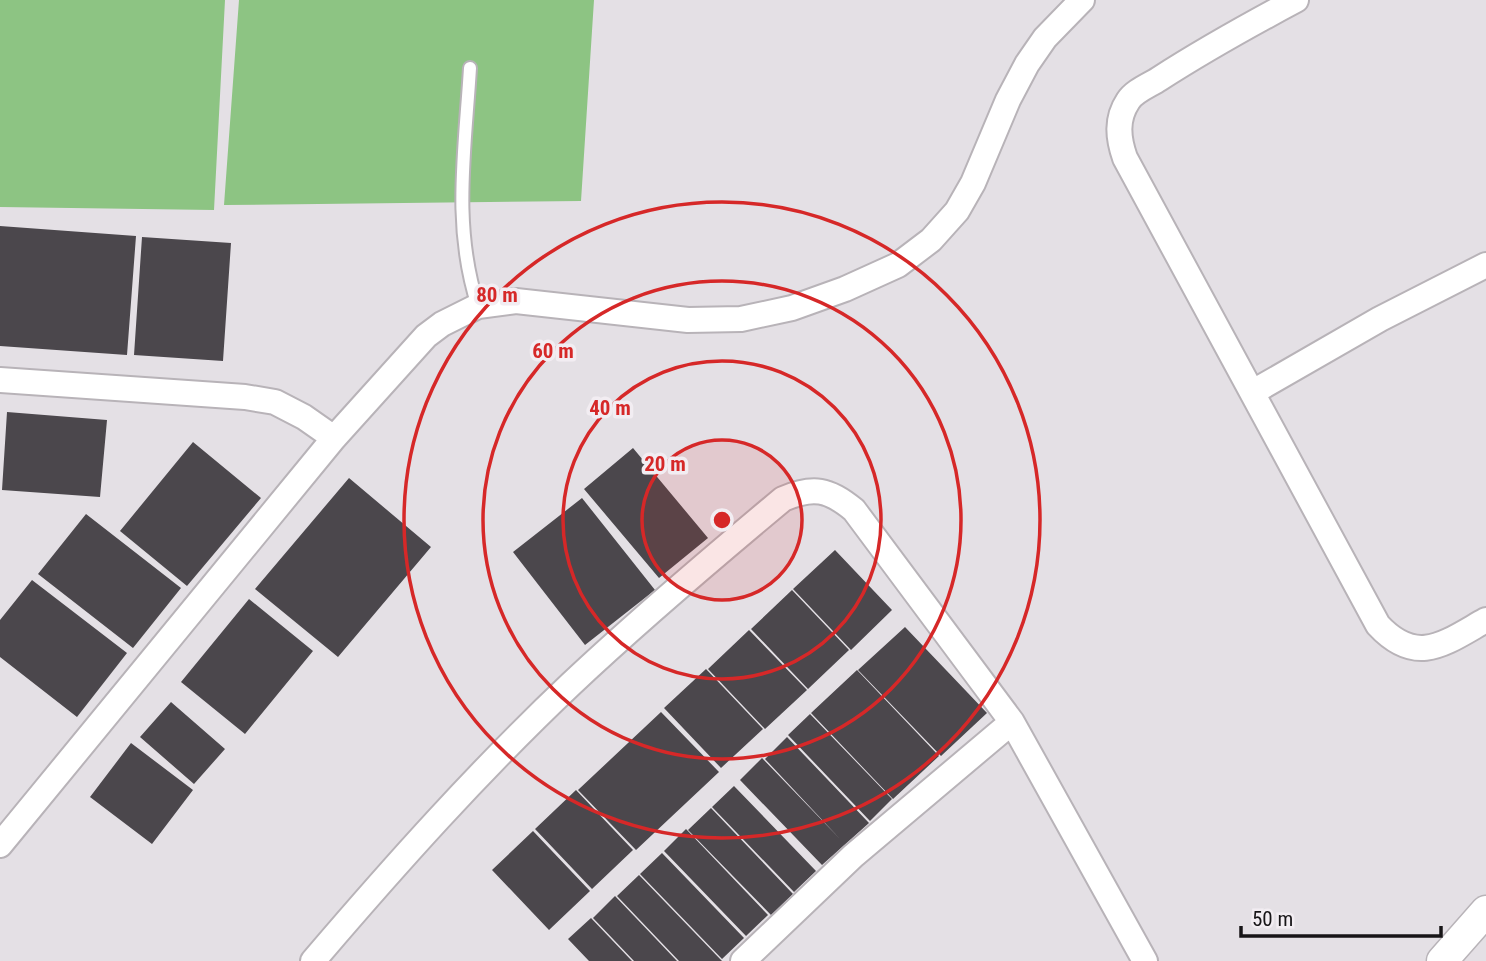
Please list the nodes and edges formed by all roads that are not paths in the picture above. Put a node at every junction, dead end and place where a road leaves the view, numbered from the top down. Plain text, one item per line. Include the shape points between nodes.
1 (1082, 0) edge
2 (1296, 0) edge
3 (470, 68) dead end
4 (1486, 265) edge
5 (478, 306) junction
6 (0, 380) edge
7 (1253, 393) junction
8 (334, 438) junction
9 (1486, 620) edge
10 (1012, 722) junction
11 (0, 845) edge
12 (1486, 911) edge
13 (313, 961) edge
14 (743, 961) edge
15 (1145, 961) edge
16 (1442, 961) edge

1 - 5 street via 1027,64 957,211 931,240 898,265 824,297 741,319 688,320 516,301
2 - 7 street via 1130,97 1119,128 1125,158
3 - 5 lane via 462,229
4 - 7 street via 1380,319
5 - 8 street via 426,336
6 - 8 street via 275,402
7 - 9 street via 1378,625 1390,638 1424,649 1442,645
8 - 11 street
10 - 13 street via 854,510 839,497 801,491 783,499 694,573 570,685 469,785
10 - 14 street via 853,856
10 - 15 street
12 - 16 street

